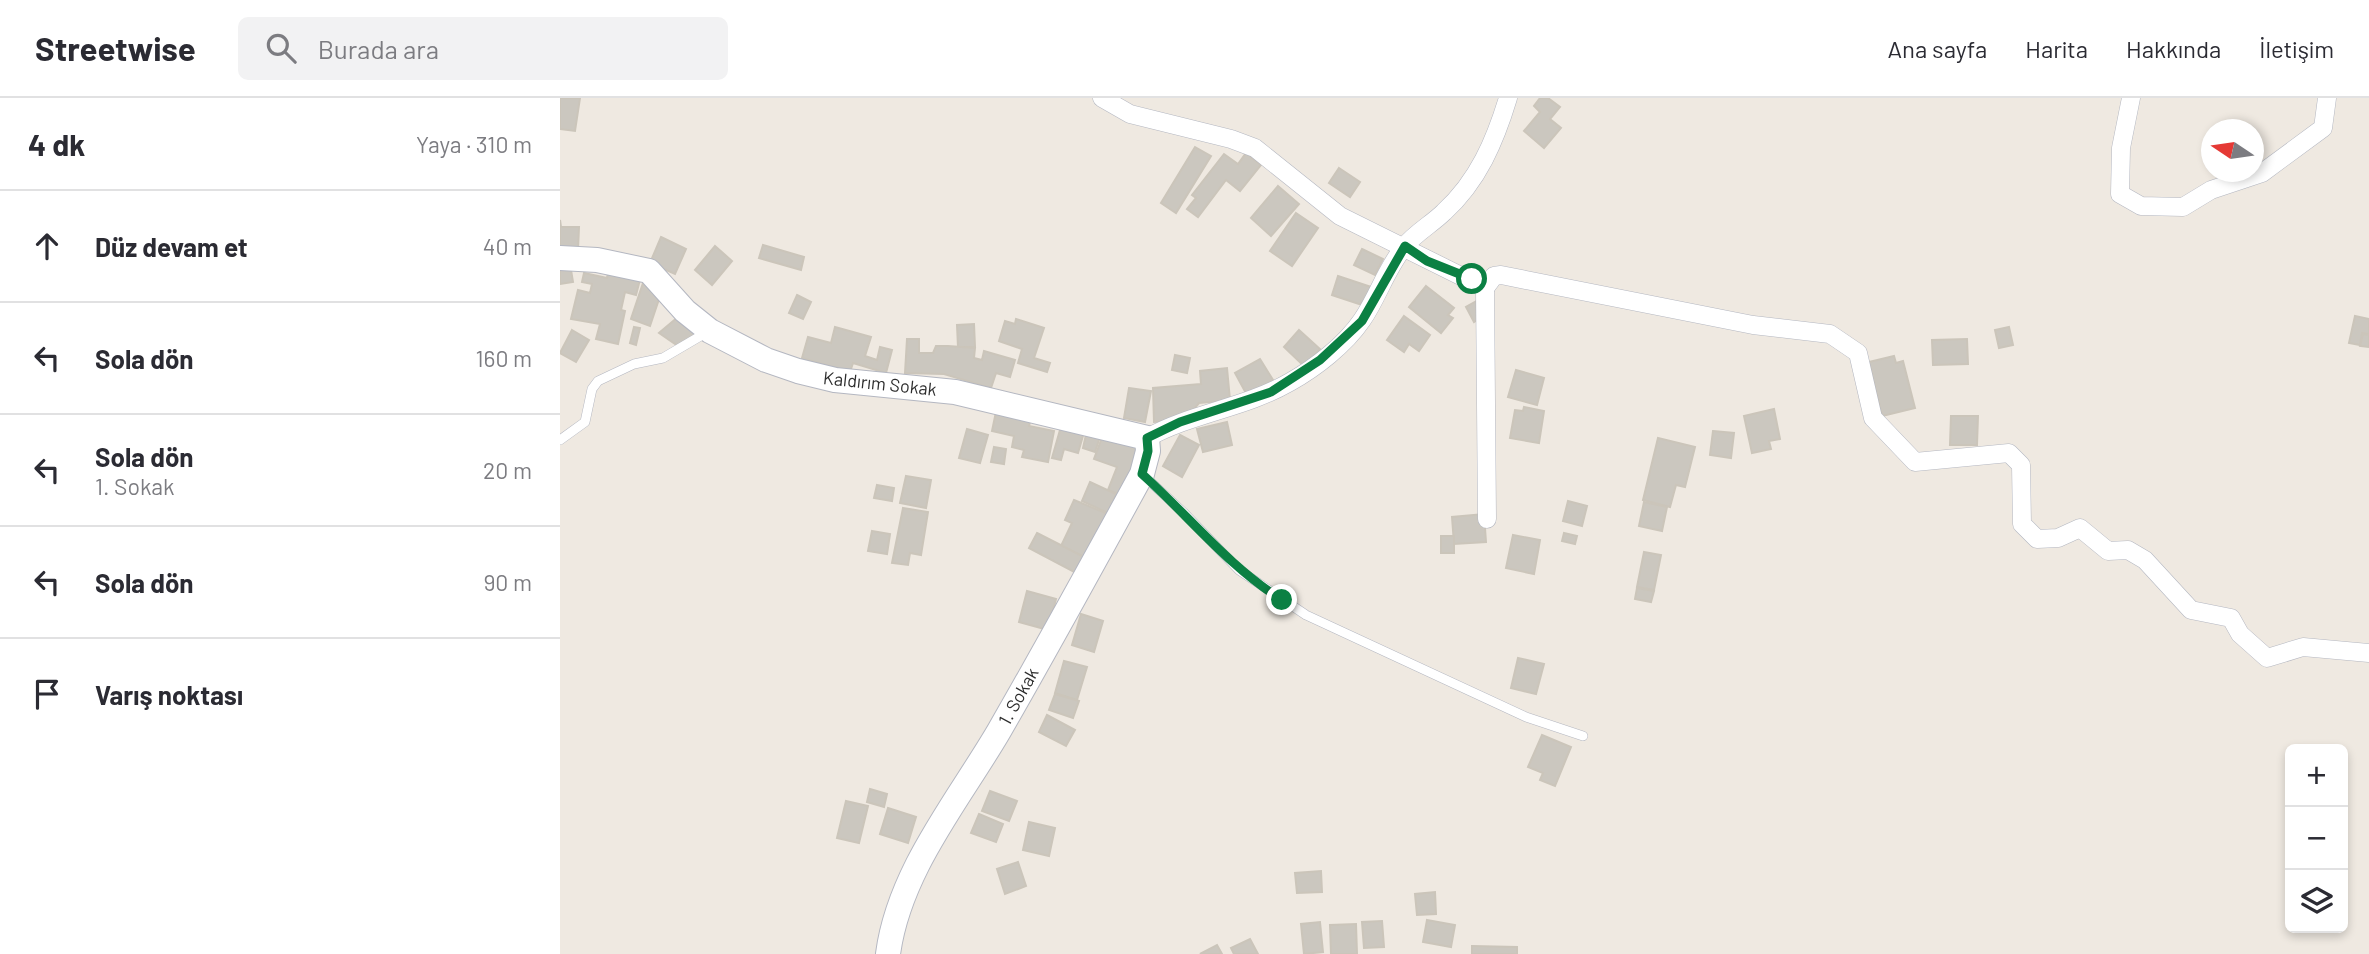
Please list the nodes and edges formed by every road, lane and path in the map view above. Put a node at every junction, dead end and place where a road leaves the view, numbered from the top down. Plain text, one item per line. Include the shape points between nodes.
1 (1102, 98) edge
2 (1508, 98) edge
3 (2131, 98) edge
4 (2327, 98) edge
5 (1405, 246) junction
6 (560, 258) edge
7 (1485, 288) junction
8 (710, 331) junction
9 (1147, 438) junction
10 (560, 440) edge
11 (1142, 474) junction
12 (1488, 519) dead end
13 (2369, 653) edge
14 (1583, 736) dead end
15 (888, 954) edge

1 - 5 street via 1140,117 1255,148 1339,216
2 - 5 street via 1475,177 1444,213
3 - 4 street via 2121,148 2120,194 2141,206 2183,207 2211,190 2262,173 2323,128
5 - 7 street
5 - 9 street via 1362,321 1320,360 1271,392 1180,422
6 - 8 street, Kaldırım Sokak via 649,271
7 - 12 street
7 - 13 street via 1494,276 1501,275 1753,325 1830,334 1858,353 1874,418 1915,462 2009,453 2021,465 2022,524 2037,539 2058,538 2081,528 2108,551 2128,550 2145,560 2191,610 2231,618 2267,658 2303,647
8 - 9 street, Kaldırım Sokak via 766,360 820,377 955,391
8 - 10 lane via 663,358 634,364 598,381 585,422
9 - 11 street, 1. Sokak
11 - 14 lane via 1239,570 1306,615 1526,717
11 - 15 street, 1. Sokak via 1001,728 927,849 901,905

